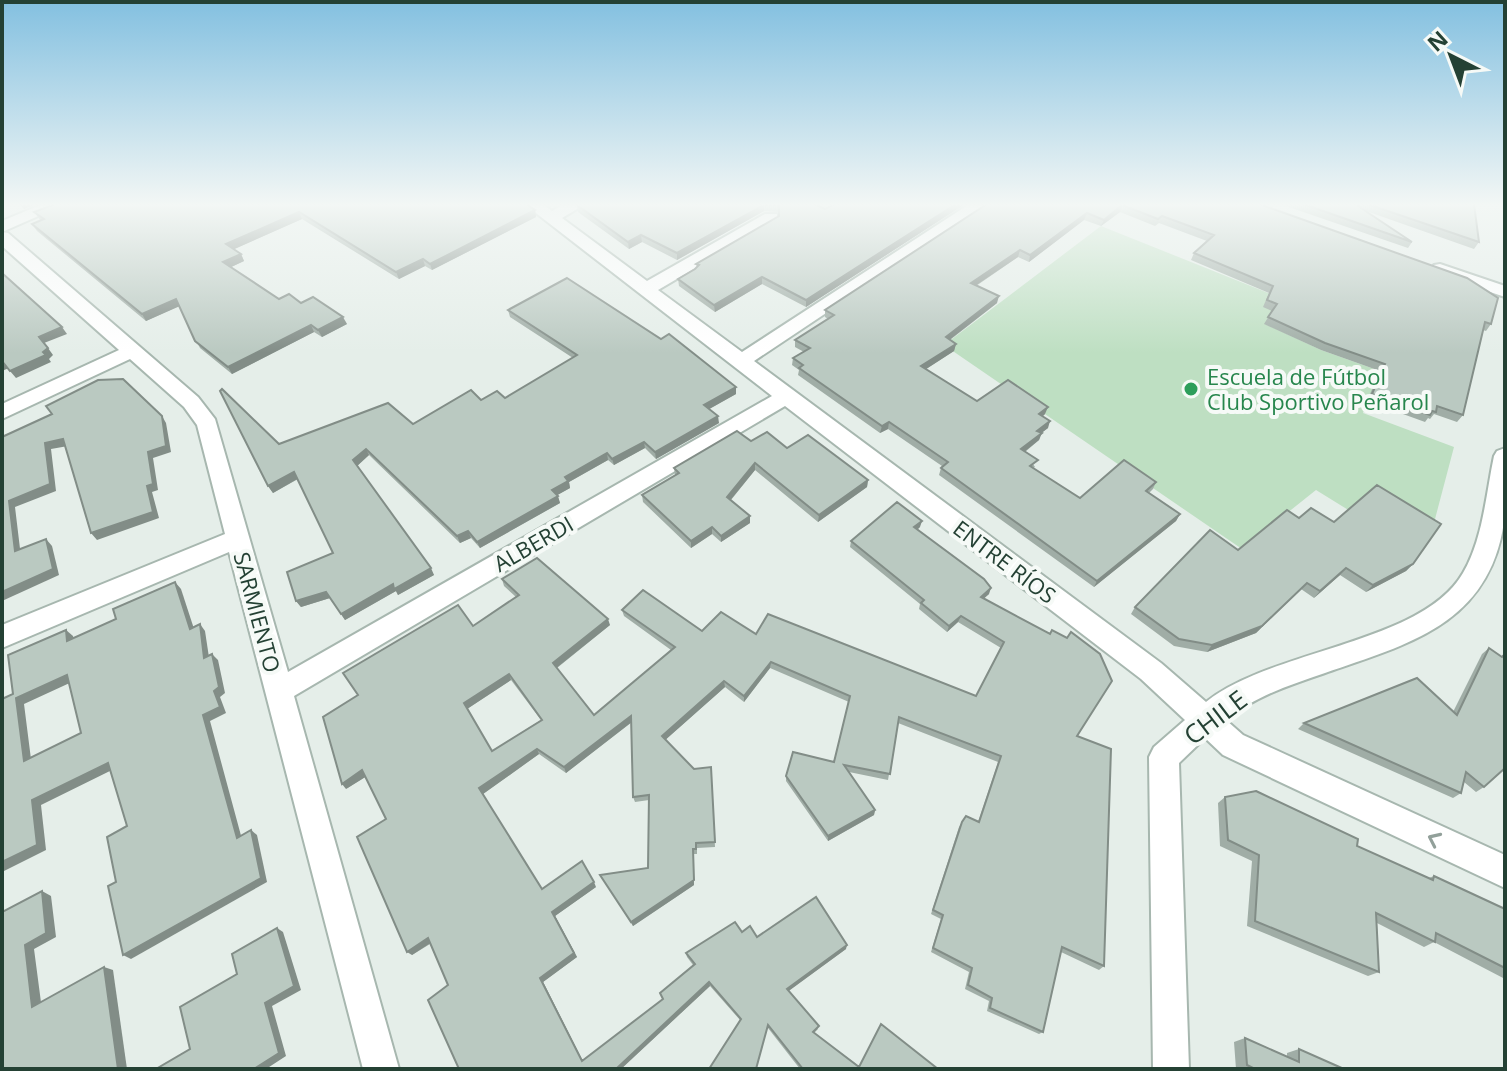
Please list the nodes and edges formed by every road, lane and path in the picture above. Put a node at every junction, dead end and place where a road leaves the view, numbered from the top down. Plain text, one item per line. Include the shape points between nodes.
1 (20, 253) edge
2 (596, 253) edge
3 (709, 253) edge
4 (906, 253) edge
5 (1425, 264) edge
6 (645, 290) junction
7 (1505, 292) edge
8 (132, 351) junction
9 (741, 361) junction
10 (787, 396) junction
11 (2, 412) edge
12 (1505, 456) edge
13 (237, 539) junction
14 (2, 637) edge
15 (279, 691) junction
16 (1207, 721) junction
17 (1505, 872) edge
18 (381, 1069) edge
19 (1171, 1069) edge

1 - 8 street, SARMIENTO
2 - 6 street, ENTRE RÍOS
3 - 6 street
4 - 9 street
5 - 7 street
6 - 9 street, ENTRE RÍOS
8 - 11 street
8 - 13 street, SARMIENTO via 191,402 207,424
9 - 10 street, ENTRE RÍOS
10 - 15 street, ALBERDI
10 - 16 street, ENTRE RÍOS via 1151,671
12 - 16 street, CHILE via 1483,551 1468,587 1453,605 1407,630 1240,694
13 - 14 street
13 - 15 street, SARMIENTO
15 - 18 street, SARMIENTO
17 -> 16 street, ENTRE RÍOS via 1233,745
16 - 19 street, CHILE via 1164,757

